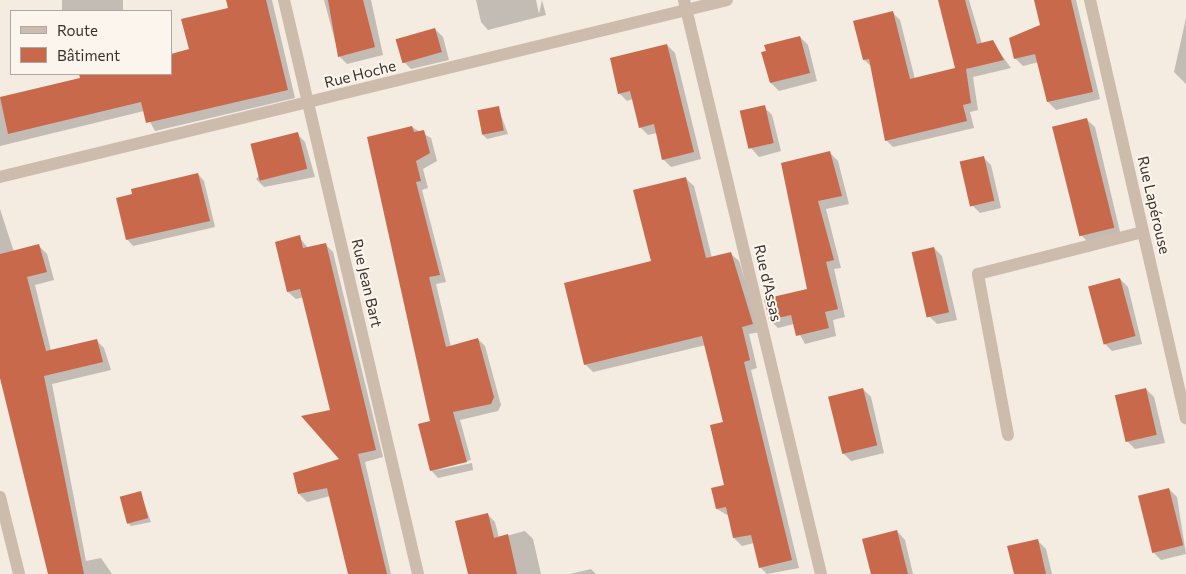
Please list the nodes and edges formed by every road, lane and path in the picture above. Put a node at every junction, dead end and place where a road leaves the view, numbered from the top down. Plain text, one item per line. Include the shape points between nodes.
1 (284, 0) edge
2 (727, 0) edge
3 (1090, 0) edge
4 (685, 5) edge
5 (308, 104) junction
6 (0, 176) edge
7 (1143, 232) junction
8 (1186, 418) edge
9 (1008, 435) dead end
10 (0, 497) edge
11 (19, 574) edge
12 (418, 574) edge
13 (821, 574) edge

1 - 5 street, Rue Jean Bart
2 - 4 street, Rue Hoche
3 - 7 street, Rue Lapérouse
4 - 5 street, Rue Hoche
4 - 13 street, Rue d'Assas
5 - 6 street, Rue Hoche
5 - 12 street, Rue Jean Bart
7 - 8 street, Rue Lapérouse
7 - 9 street via 978,274
10 - 11 street

